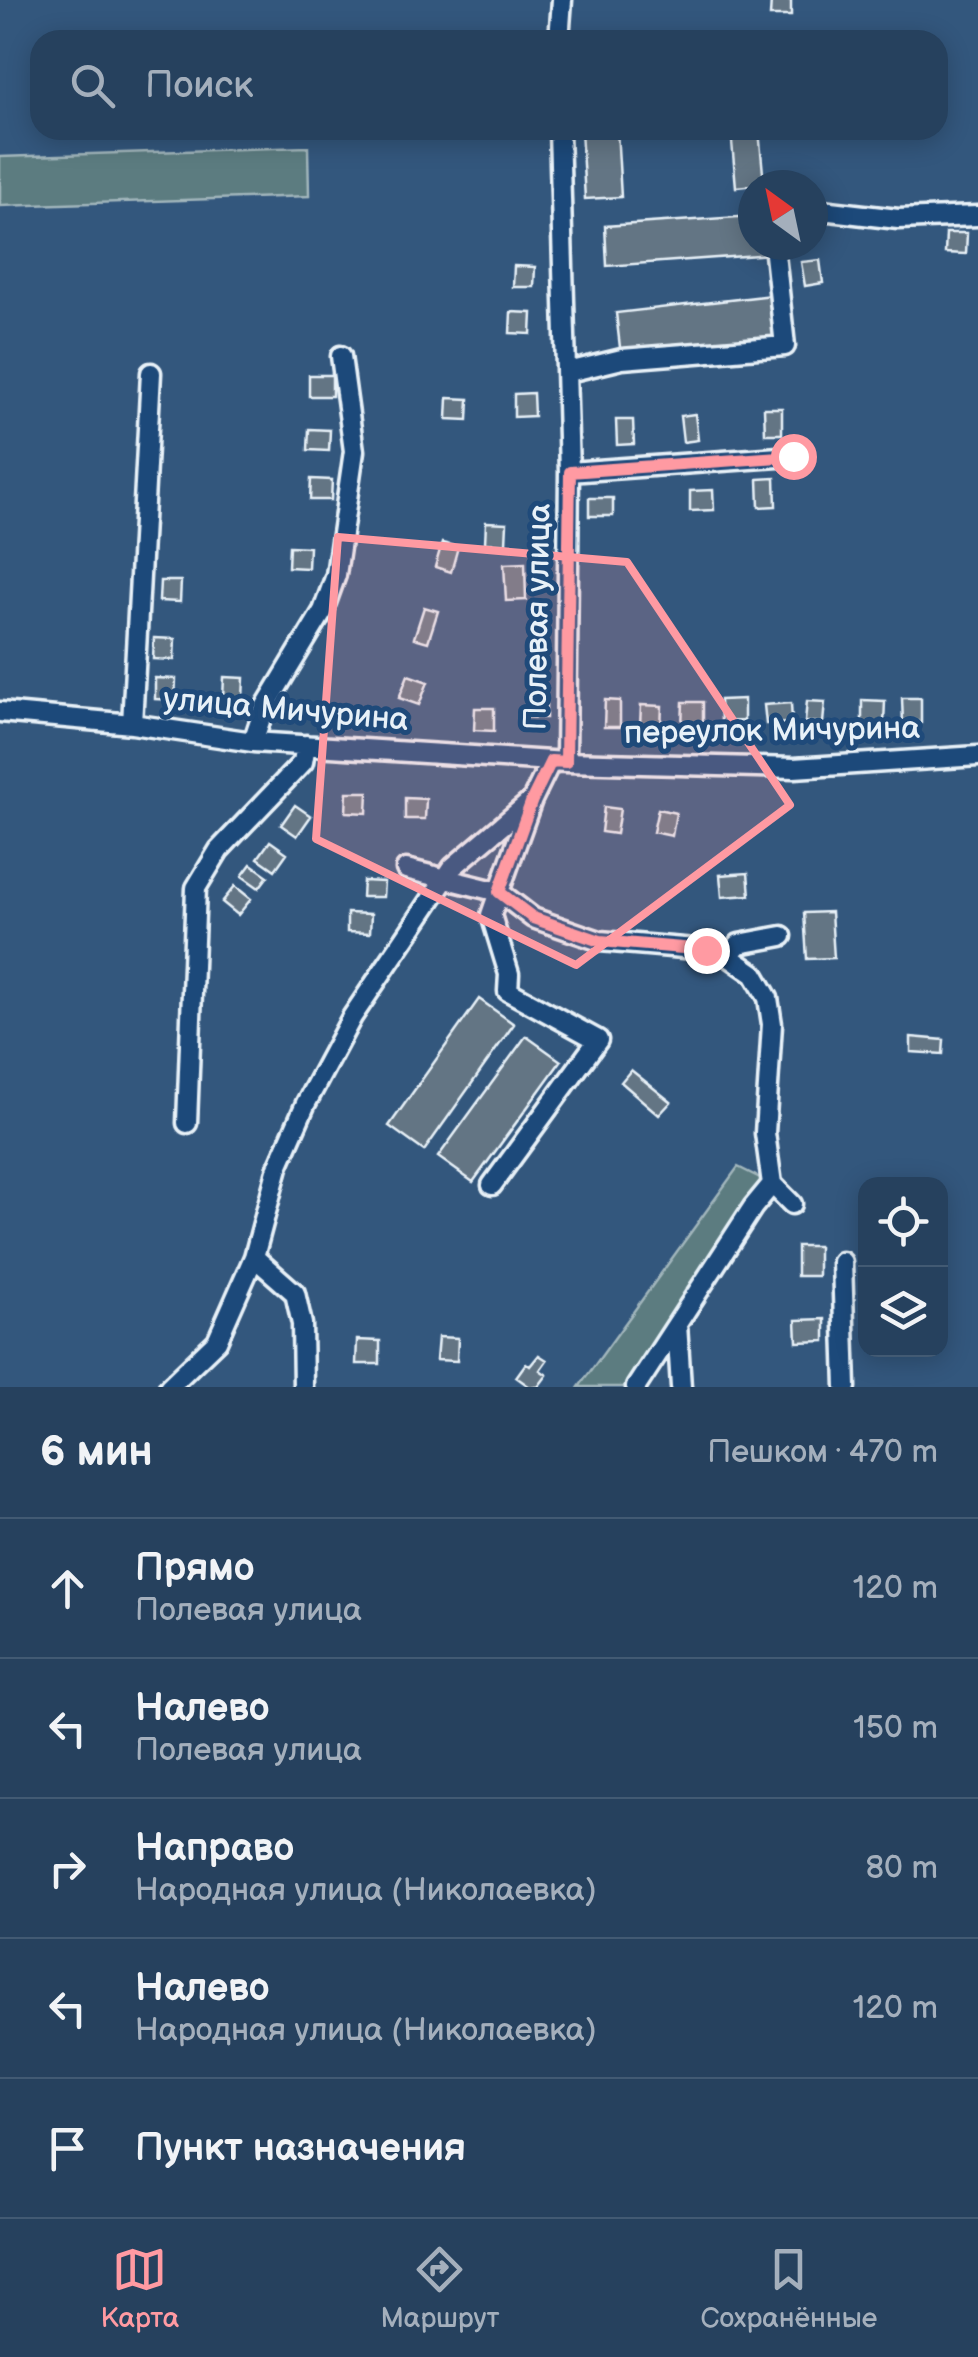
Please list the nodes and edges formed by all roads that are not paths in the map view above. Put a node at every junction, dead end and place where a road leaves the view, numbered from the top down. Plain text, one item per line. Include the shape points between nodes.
1 (562, 0) edge
2 (560, 30) edge
3 (558, 140) edge
4 (828, 211) edge
5 (978, 216) edge
6 (776, 260) edge
7 (342, 356) dead end
8 (568, 372) junction
9 (152, 373) dead end
10 (793, 456) dead end
11 (570, 472) junction
12 (0, 712) edge
13 (132, 724) junction
14 (253, 742) junction
15 (306, 746) junction
16 (978, 756) edge
17 (558, 762) junction
18 (532, 800) junction
19 (406, 869) dead end
20 (446, 876) junction
21 (499, 892) junction
22 (782, 936) dead end
23 (728, 956) junction
24 (187, 1123) dead end
25 (772, 1184) junction
26 (492, 1185) dead end
27 (792, 1204) dead end
28 (254, 1257) junction
29 (842, 1262) dead end
30 (676, 1324) junction
31 (168, 1387) edge
32 (303, 1387) edge
33 (636, 1387) edge
34 (680, 1387) edge
35 (846, 1387) edge

1 - 2 street
3 - 8 street, Полевая улица
4 - 5 street via 898,220
6 - 8 street via 785,346 622,359
7 - 14 street via 354,451 336,575
8 - 11 street, Полевая улица
9 - 13 street
10 - 11 street, Полевая улица
11 - 17 street, Полевая улица
12 - 13 street, улица Мичурина
13 - 14 street, улица Мичурина
14 - 15 street, улица Мичурина
15 - 17 street, улица Мичурина
15 - 24 street via 302,762 219,850 196,888
16 - 17 street, переулок Мичурина via 794,768
17 - 18 street
18 - 20 street
18 - 21 street
19 - 20 street
20 - 21 street
20 - 28 street via 352,1018 306,1102 278,1167
21 - 23 street via 533,918 600,941
21 - 26 street via 491,916 508,991 598,1040
22 - 23 street via 739,944
23 - 25 street via 754,974 768,998 765,1133
25 - 27 street
25 - 30 street
28 - 31 street via 217,1341
28 - 32 street via 295,1292
29 - 35 street
30 - 33 street
30 - 34 street

